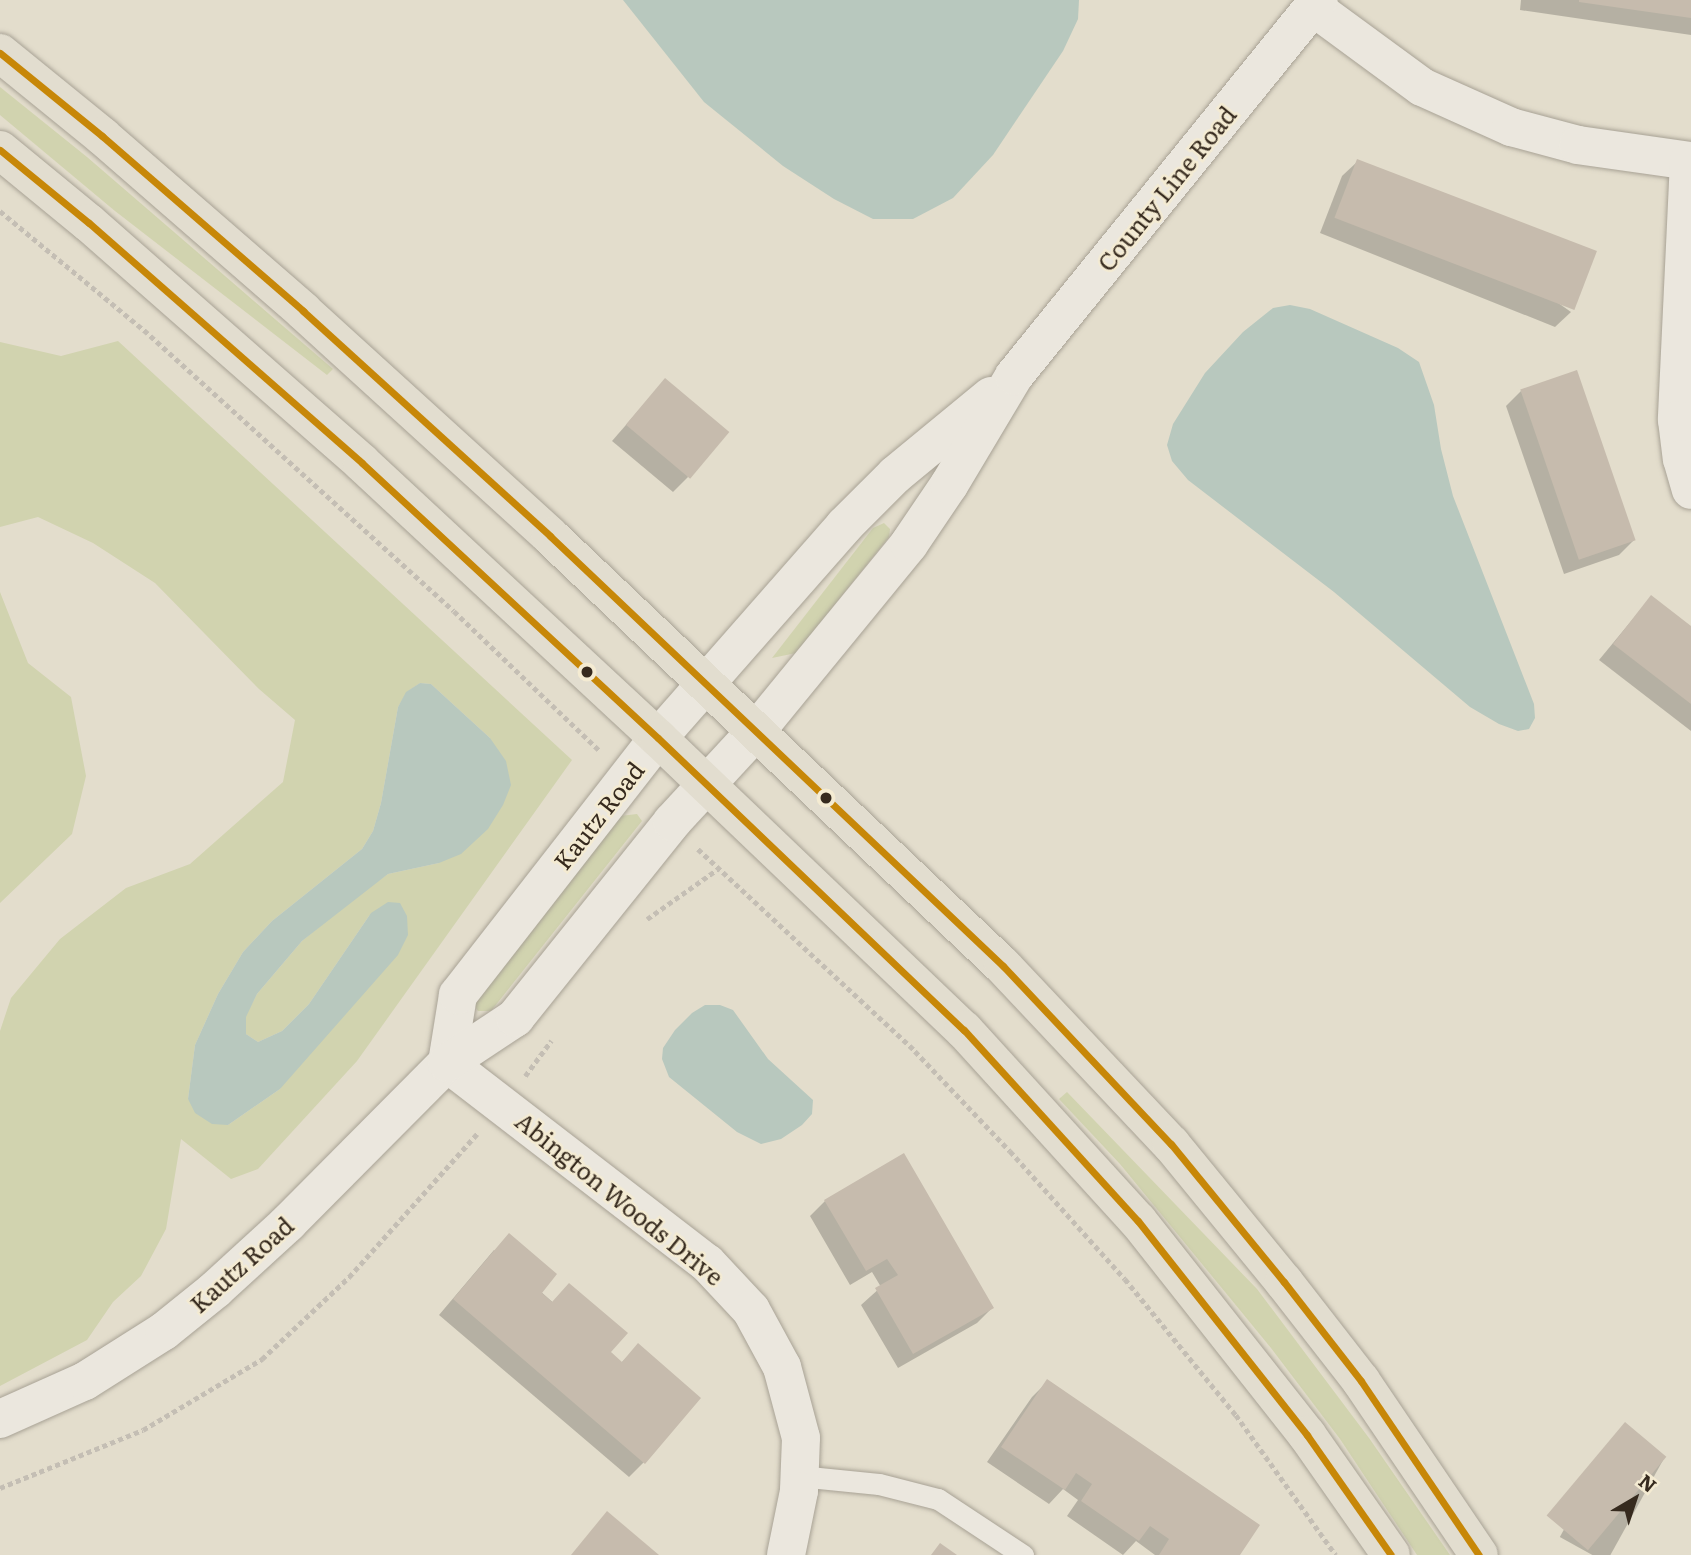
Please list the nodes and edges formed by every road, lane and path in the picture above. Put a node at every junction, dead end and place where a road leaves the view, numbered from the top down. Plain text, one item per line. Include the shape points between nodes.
1 (1316, 4) edge
2 (0, 53) edge
3 (0, 150) edge
4 (1690, 161) edge
5 (0, 211) edge
6 (1014, 376) junction
7 (1691, 490) edge
8 (708, 685) junction
9 (757, 730) junction
10 (658, 738) junction
11 (594, 745) dead end
12 (706, 783) junction
13 (640, 925) dead end
14 (552, 1039) dead end
15 (537, 1060) dead end
16 (447, 1063) junction
17 (474, 1137) dead end
18 (0, 1419) edge
19 (799, 1476) junction
20 (0, 1488) edge
21 (786, 1555) edge
22 (1023, 1555) edge
23 (1336, 1555) edge
24 (1391, 1555) edge
25 (1479, 1555) edge

1 - 4 street via 1422,87 1511,127 1578,145
1 - 6 street, County Line Road
2 - 8 main road via 303,312
3 - 10 main road via 341,444
4 - 7 street via 1678,420
5 - 11 path via 155,339
6 - 8 street, County Line Road via 895,475 844,526
6 - 9 street, County Line Road via 909,544
8 - 9 main road
8 - 10 street, Kautz Road
9 - 12 street, Kautz Road
9 - 25 main road via 1003,965 1171,1144 1361,1381
10 - 12 main road
10 - 16 street, Kautz Road via 458,995
12 - 16 street, Kautz Road via 515,1018
12 - 24 main road via 964,1030 1057,1129 1219,1321
13 - 23 path via 718,869 757,903 915,1051 1125,1279 1236,1415
14 - 15 path
16 - 18 street, Kautz Road via 288,1223 164,1331 85,1381
16 - 19 street, Abington Woods Drive via 707,1263 751,1310 782,1367 801,1438
17 - 20 path via 349,1277 262,1359 143,1430
19 - 21 street, Abington Woods Drive
19 - 22 lane via 908,1489 937,1499

